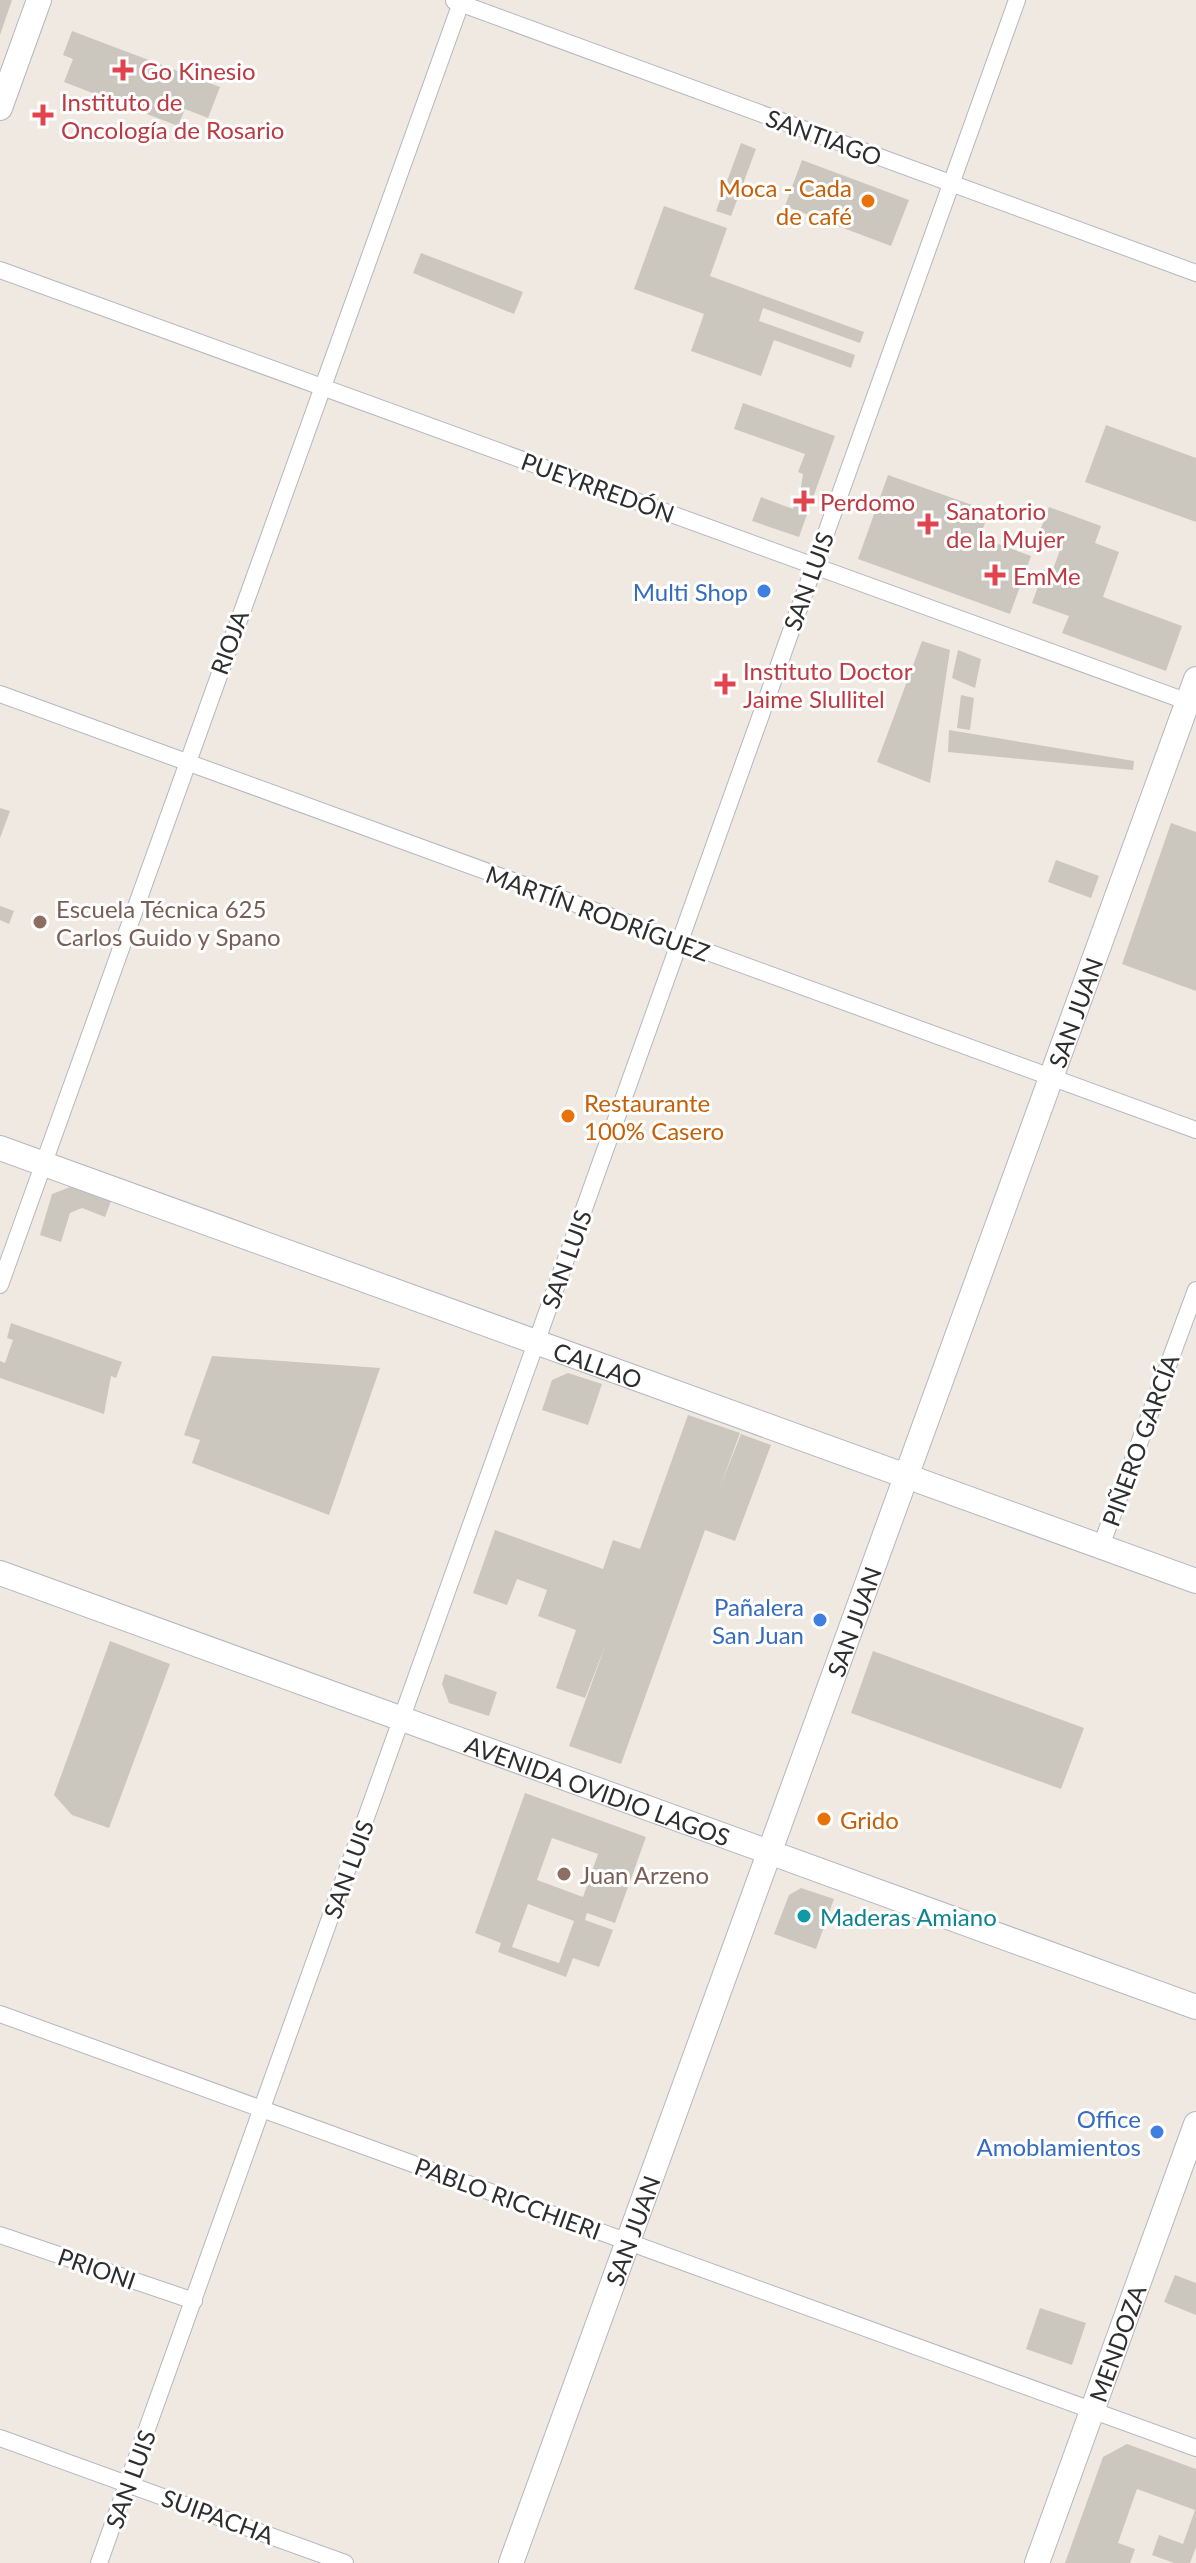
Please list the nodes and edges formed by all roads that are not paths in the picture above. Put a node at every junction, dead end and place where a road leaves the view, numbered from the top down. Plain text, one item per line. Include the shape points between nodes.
1 (39, 0) edge
2 (1017, 0) edge
3 (458, 1) edge
4 (0, 108) edge
5 (951, 183) junction
6 (0, 270) edge
7 (1196, 273) edge
8 (321, 386) junction
9 (814, 566) junction
10 (0, 694) edge
11 (1193, 695) edge
12 (187, 762) junction
13 (679, 942) junction
14 (1051, 1078) junction
15 (1196, 1130) edge
16 (0, 1148) edge
17 (43, 1164) junction
18 (0, 1285) edge
19 (1196, 1290) edge
20 (536, 1342) junction
21 (906, 1475) junction
22 (1101, 1546) junction
23 (0, 1573) edge
24 (1196, 1581) edge
25 (402, 1719) junction
26 (769, 1852) junction
27 (1196, 2007) edge
28 (0, 2014) edge
29 (262, 2109) junction
30 (1196, 2124) edge
31 (0, 2235) edge
32 (628, 2241) junction
33 (194, 2301) junction
34 (1092, 2410) junction
35 (0, 2438) edge
36 (1196, 2448) edge
37 (129, 2483) junction
38 (99, 2563) edge
39 (345, 2563) edge
40 (511, 2563) edge
41 (1037, 2563) edge

1 - 4 main road
2 - 5 street, SAN LUIS
3 - 5 street, SANTIAGO
3 - 8 street, RIOJA
5 - 7 street, SANTIAGO
5 - 9 street, SAN LUIS
6 - 8 street, PUEYRREDÓN
8 - 9 street, PUEYRREDÓN
8 - 12 street, RIOJA
9 - 11 street, PUEYRREDÓN
9 - 13 street, SAN LUIS
10 - 12 street, MARTÍN RODRÍGUEZ
11 - 14 main road, SAN JUAN
12 - 13 street, MARTÍN RODRÍGUEZ
12 - 17 street, RIOJA
13 - 14 street, MARTÍN RODRÍGUEZ
13 - 20 street, SAN LUIS
14 - 15 street, MARTÍN RODRÍGUEZ
14 - 21 main road, SAN JUAN
16 - 17 main road, CALLAO
17 - 18 street, RIOJA
17 - 20 main road, CALLAO
19 - 22 street, PIÑERO GARCÍA
20 - 21 main road, CALLAO
20 - 25 street, SAN LUIS
21 - 22 main road, CALLAO
21 - 26 main road, SAN JUAN
22 - 24 main road, CALLAO
23 - 25 main road, AVENIDA OVIDIO LAGOS
25 - 26 main road, AVENIDA OVIDIO LAGOS
25 - 29 street, SAN LUIS
26 - 27 main road, AVENIDA OVIDIO LAGOS
26 - 32 main road, SAN JUAN
28 - 29 street, PABLO RICCHIERI
29 - 32 street, PABLO RICCHIERI
29 - 33 street, SAN LUIS
30 - 34 main road, MENDOZA
31 - 33 street, PRIONI
32 - 34 street, PABLO RICCHIERI
32 - 40 main road, SAN JUAN
33 - 37 street, SAN LUIS
34 - 36 street, PABLO RICCHIERI
34 - 41 main road, MENDOZA
35 - 37 street, SUIPACHA
37 - 38 street, SAN LUIS
37 - 39 street, SUIPACHA

